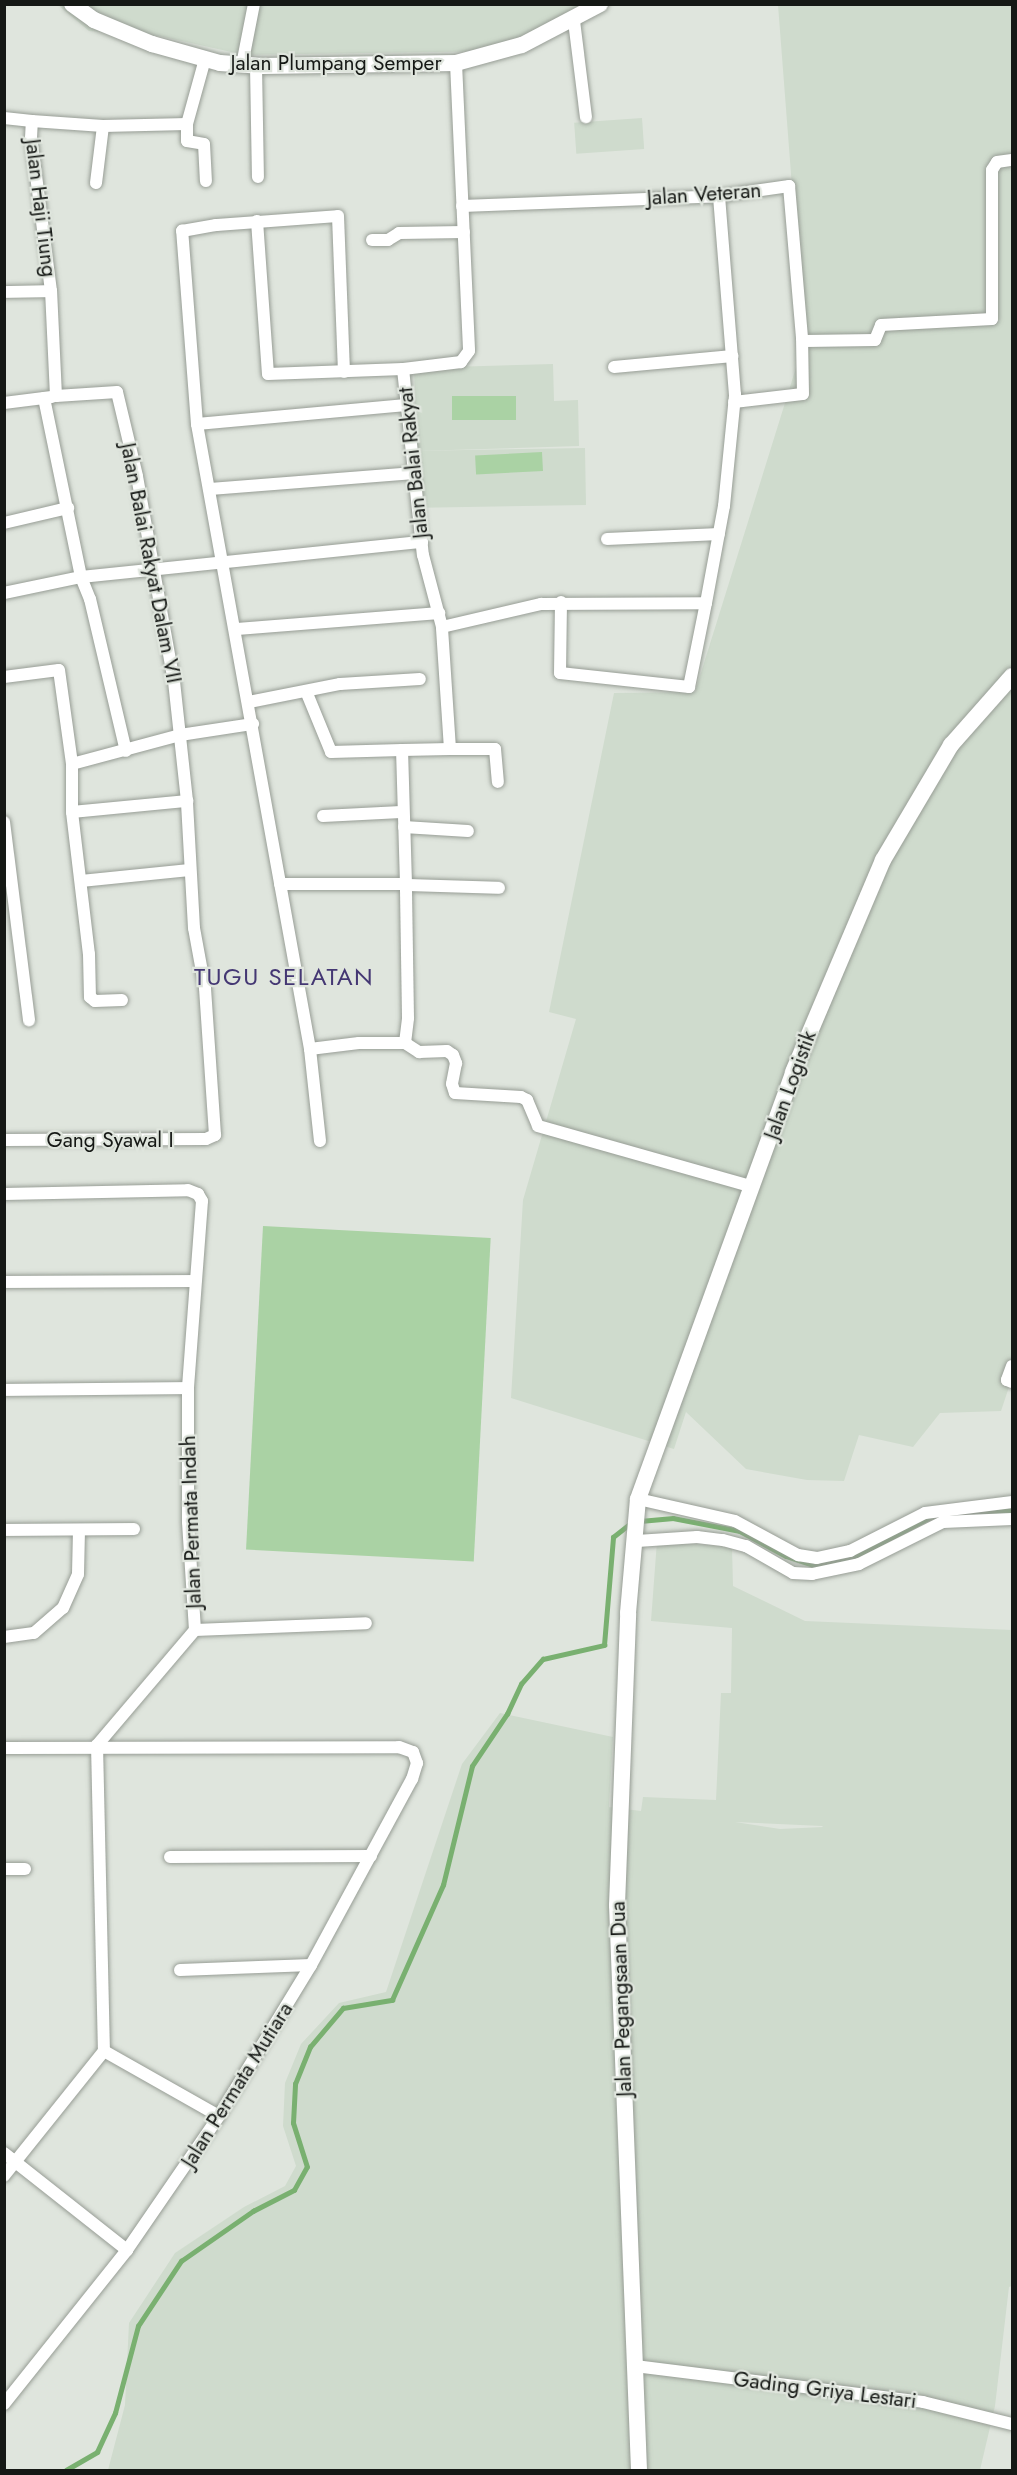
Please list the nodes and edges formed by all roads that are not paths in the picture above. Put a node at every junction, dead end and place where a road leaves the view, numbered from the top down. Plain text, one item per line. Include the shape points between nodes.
1 (72, 4) edge
2 (254, 4) edge
3 (600, 4) edge
4 (574, 21) junction
5 (205, 59) junction
6 (456, 63) junction
7 (249, 65) junction
8 (586, 117) dead end
9 (4, 118) edge
10 (32, 121) junction
11 (187, 123) junction
12 (102, 126) junction
13 (1012, 160) edge
14 (258, 177) dead end
15 (206, 181) dead end
16 (96, 183) dead end
17 (719, 196) junction
18 (462, 206) junction
19 (257, 221) junction
20 (464, 232) junction
21 (372, 240) dead end
22 (51, 291) junction
23 (4, 292) edge
24 (803, 340) junction
25 (732, 356) junction
26 (614, 367) dead end
27 (403, 369) junction
28 (344, 372) junction
29 (50, 397) junction
30 (734, 402) junction
31 (4, 403) edge
32 (406, 405) junction
33 (197, 424) junction
34 (414, 473) junction
35 (210, 489) junction
36 (68, 508) junction
37 (4, 523) edge
38 (719, 534) junction
39 (607, 539) dead end
40 (422, 542) junction
41 (223, 562) junction
42 (154, 570) junction
43 (81, 577) junction
44 (4, 593) edge
45 (561, 602) junction
46 (706, 603) junction
47 (439, 613) junction
48 (442, 627) junction
49 (237, 629) junction
50 (1012, 676) edge
51 (4, 677) edge
52 (420, 679) dead end
53 (306, 691) junction
54 (249, 702) junction
55 (253, 724) junction
56 (180, 735) junction
57 (450, 749) junction
58 (402, 750) junction
59 (126, 751) junction
60 (72, 764) junction
61 (498, 782) dead end
62 (187, 801) junction
63 (72, 812) junction
64 (401, 812) junction
65 (323, 816) dead end
66 (4, 822) edge
67 (404, 827) junction
68 (468, 831) dead end
69 (189, 870) junction
70 (81, 881) junction
71 (280, 884) junction
72 (406, 884) junction
73 (499, 888) dead end
74 (122, 1000) dead end
75 (29, 1020) dead end
76 (405, 1043) junction
77 (310, 1049) junction
78 (215, 1135) joint
79 (4, 1140) edge
80 (320, 1141) dead end
81 (753, 1186) junction
82 (4, 1194) edge
83 (194, 1281) junction
84 (4, 1282) edge
85 (1012, 1366) edge
86 (1012, 1382) edge
87 (188, 1388) junction
88 (4, 1390) edge
89 (1012, 1502) edge
90 (638, 1504) junction
91 (1012, 1519) edge
92 (134, 1529) dead end
93 (4, 1530) edge
94 (78, 1530) junction
95 (637, 1534) junction
96 (366, 1623) dead end
97 (195, 1630) junction
98 (4, 1636) edge
99 (97, 1745) junction
100 (4, 1748) edge
101 (371, 1856) junction
102 (170, 1857) dead end
103 (4, 1869) edge
104 (25, 1869) dead end
105 (311, 1965) junction
106 (180, 1970) dead end
107 (104, 2051) junction
108 (219, 2116) junction
109 (4, 2153) edge
110 (16, 2163) junction
111 (4, 2176) edge
112 (127, 2250) junction
113 (635, 2366) junction
114 (4, 2404) edge
115 (1012, 2424) edge
116 (639, 2470) edge

1 - 5 main road, Jalan Plumpang Semper via 94,21 130,36
2 - 7 street
3 - 4 main road, Jalan Plumpang Semper
4 - 6 main road, Jalan Plumpang Semper via 491,56
4 - 8 street
5 - 7 main road, Jalan Plumpang Semper
5 - 11 street
6 - 7 main road, Jalan Plumpang Semper
6 - 18 street, Jalan Balai Rakyat
7 - 14 street
9 - 10 street
10 - 12 street, Jalan Haji Tiung
10 - 22 street, Jalan Haji Tiung via 31,152
11 - 12 street, Jalan Haji Tiung
11 - 15 street via 187,141 204,144
12 - 16 street
13 - 24 street via 997,162 992,170 992,319 881,325 875,340
17 - 18 street, Jalan Veteran
17 - 24 street, Jalan Veteran via 791,189
17 - 25 street
18 - 20 street, Jalan Balai Rakyat
19 - 28 street via 268,373
19 - 28 street via 334,216 341,219
19 - 33 street via 182,232
20 - 21 street via 397,233 388,240
20 - 27 street, Jalan Balai Rakyat via 467,355 461,362
22 - 23 street, Jalan Haji Tiung
22 - 29 street
24 - 30 street via 802,394
25 - 26 street
25 - 30 street
27 - 28 street
27 - 32 street, Jalan Balai Rakyat
29 - 31 street
29 - 36 street
29 - 42 street, Jalan Balai Rakyat Dalam VII via 117,392
30 - 38 street
32 - 33 street
32 - 34 street, Jalan Balai Rakyat
33 - 35 street
34 - 35 street
34 - 40 street, Jalan Balai Rakyat
35 - 41 street
36 - 37 street
36 - 43 street
38 - 39 street
38 - 46 street
40 - 41 street
40 - 47 street, Jalan Balai Rakyat
41 - 42 street
41 - 49 street
42 - 43 street
42 - 56 street, Jalan Balai Rakyat Dalam VII
43 - 44 street
43 - 59 street via 90,598
45 - 46 street
45 - 46 street via 560,674 689,687
45 - 48 street
47 - 48 street, Jalan Balai Rakyat
47 - 49 street
48 - 57 street, Jalan Balai Rakyat
49 - 54 street
50 - 81 main road, Jalan Logistik via 951,745 883,860 793,1072
51 - 60 street via 59,670
52 - 53 street via 360,682
53 - 54 street
53 - 58 street via 331,752
54 - 55 street
55 - 56 street
55 - 71 street
56 - 59 street
56 - 62 street, Jalan Balai Rakyat Dalam VII
57 - 58 street
57 - 61 street via 495,749
58 - 64 street
59 - 60 street
60 - 63 street
62 - 63 street
62 - 69 street, Jalan Balai Rakyat Dalam VII
63 - 70 street
64 - 65 street
64 - 67 street
66 - 75 street
67 - 68 street
67 - 72 street
69 - 70 street
69 - 78 street, Jalan Balai Rakyat Dalam VII via 205,988
70 - 74 street via 90,997 95,1001
71 - 72 street
71 - 77 street
72 - 73 street
72 - 76 street
76 - 77 street via 358,1042
76 - 81 street via 419,1052 447,1051 453,1055 455,1093 521,1097 527,1100 538,1126
77 - 80 street
78 - 79 street, Gang Syawal I via 206,1139
81 - 90 main road, Jalan Logistik
82 - 83 street, Jalan Permata Indah via 189,1190 198,1194 202,1201
83 - 84 street
83 - 87 street, Jalan Permata Indah
85 - 86 street via 1007,1380
87 - 88 street
87 - 97 street, Jalan Permata Indah via 188,1521
89 - 90 street via 925,1513 850,1551 817,1558 798,1555 735,1521
90 - 95 main road, Jalan Logistik
91 - 95 street via 943,1522 859,1564 812,1574 793,1573 746,1546 723,1540
92 - 94 street
93 - 94 street
94 - 98 street via 78,1574 63,1608 34,1634
95 - 113 main road, Jalan Pegangsaan Dua via 628,1613 617,1905
96 - 97 street
97 - 99 street, Jalan Permata Indah
99 - 100 street
99 - 101 street, Jalan Permata Mutiara via 399,1747 413,1752 417,1763
99 - 107 street
101 - 102 street
101 - 105 street, Jalan Permata Mutiara
103 - 104 street
105 - 106 street
105 - 108 street, Jalan Permata Mutiara
107 - 108 street
107 - 110 street
108 - 112 street, Jalan Permata Mutiara
109 - 110 street
110 - 111 street
110 - 112 street
112 - 114 street, Jalan Permata Mutiara
113 - 115 street, Gading Griya Lestari via 923,2402
113 - 116 main road, Jalan Pegangsaan Dua

